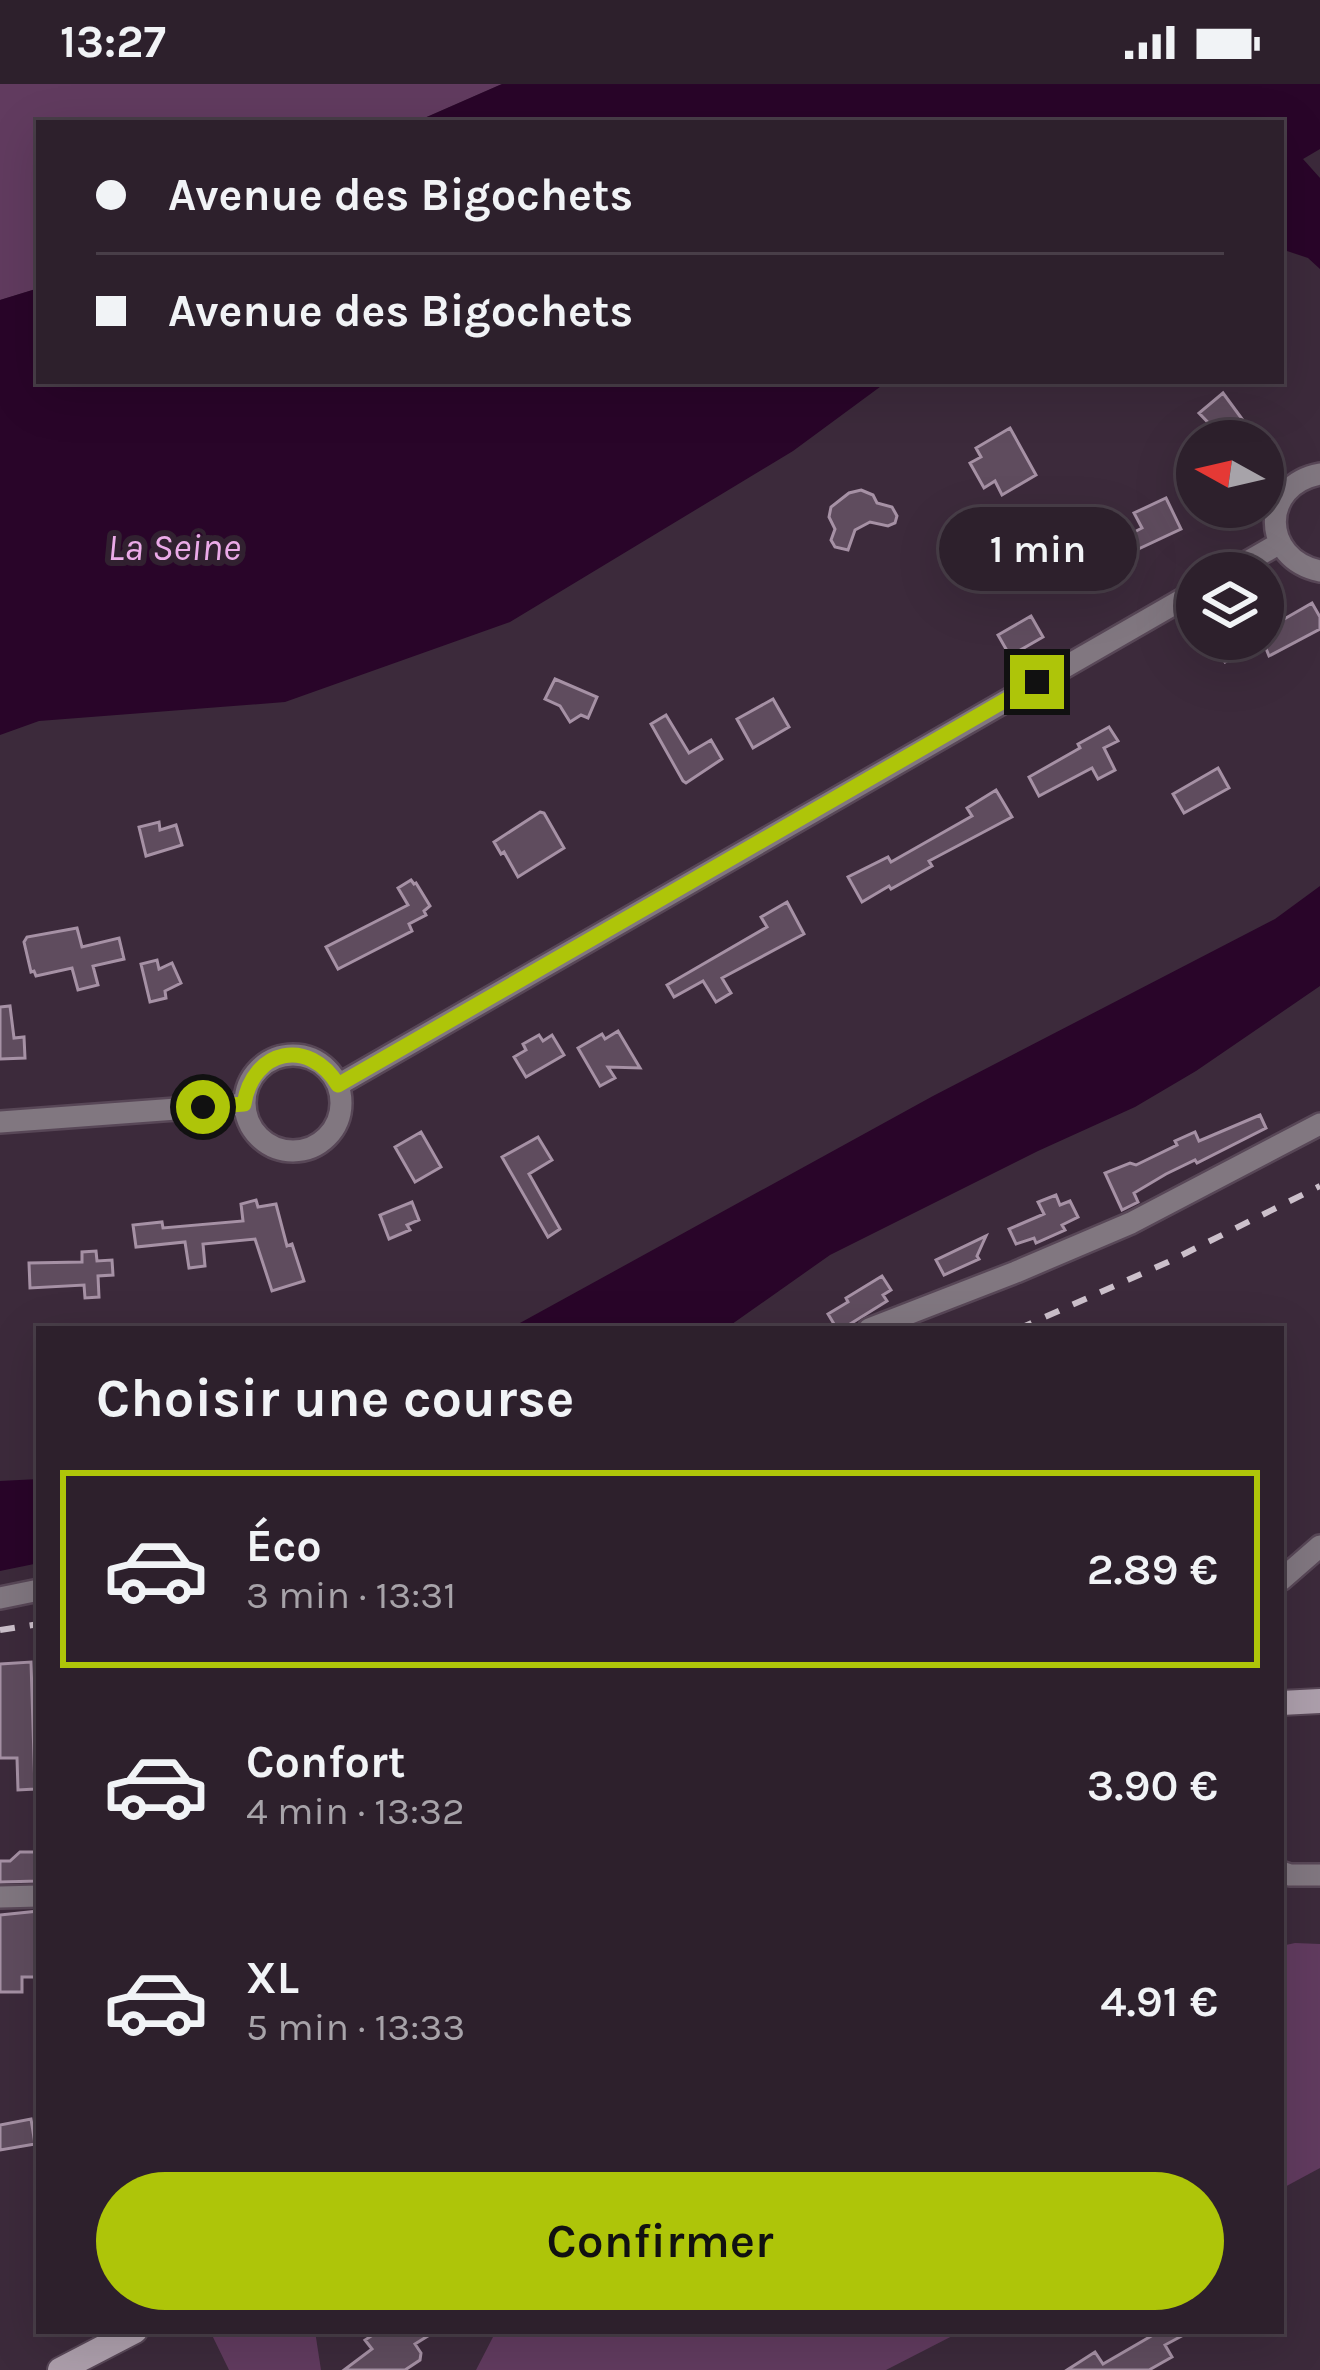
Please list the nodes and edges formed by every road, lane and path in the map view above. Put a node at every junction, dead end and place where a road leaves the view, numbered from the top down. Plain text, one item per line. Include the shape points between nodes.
1 (1320, 474) edge
2 (1280, 543) junction
3 (1264, 552) edge
4 (1320, 571) edge
5 (1176, 603) edge
6 (338, 1085) junction
7 (244, 1104) junction
8 (0, 1123) edge
9 (1320, 1124) edge
10 (876, 1326) edge
11 (1320, 1546) edge
12 (1284, 1577) edge
13 (36, 1591) edge
14 (0, 1598) edge
15 (1320, 1702) edge
16 (1284, 1703) edge
17 (1284, 1873) edge
18 (1320, 1875) edge
19 (36, 1896) edge
20 (0, 1897) edge
21 (128, 2334) edge
22 (60, 2370) edge

1 - 2 street via 1282,496
2 - 3 street
2 - 4 street via 1301,566
5 - 6 street
6 - 7 street via 316,1060 283,1055 255,1073
6 - 7 street via 334,1130 310,1149 266,1143
7 - 8 street
9 - 10 street via 1131,1223
11 - 12 street
13 - 14 street
15 - 16 street
17 - 18 street
19 - 20 street
21 - 22 street

